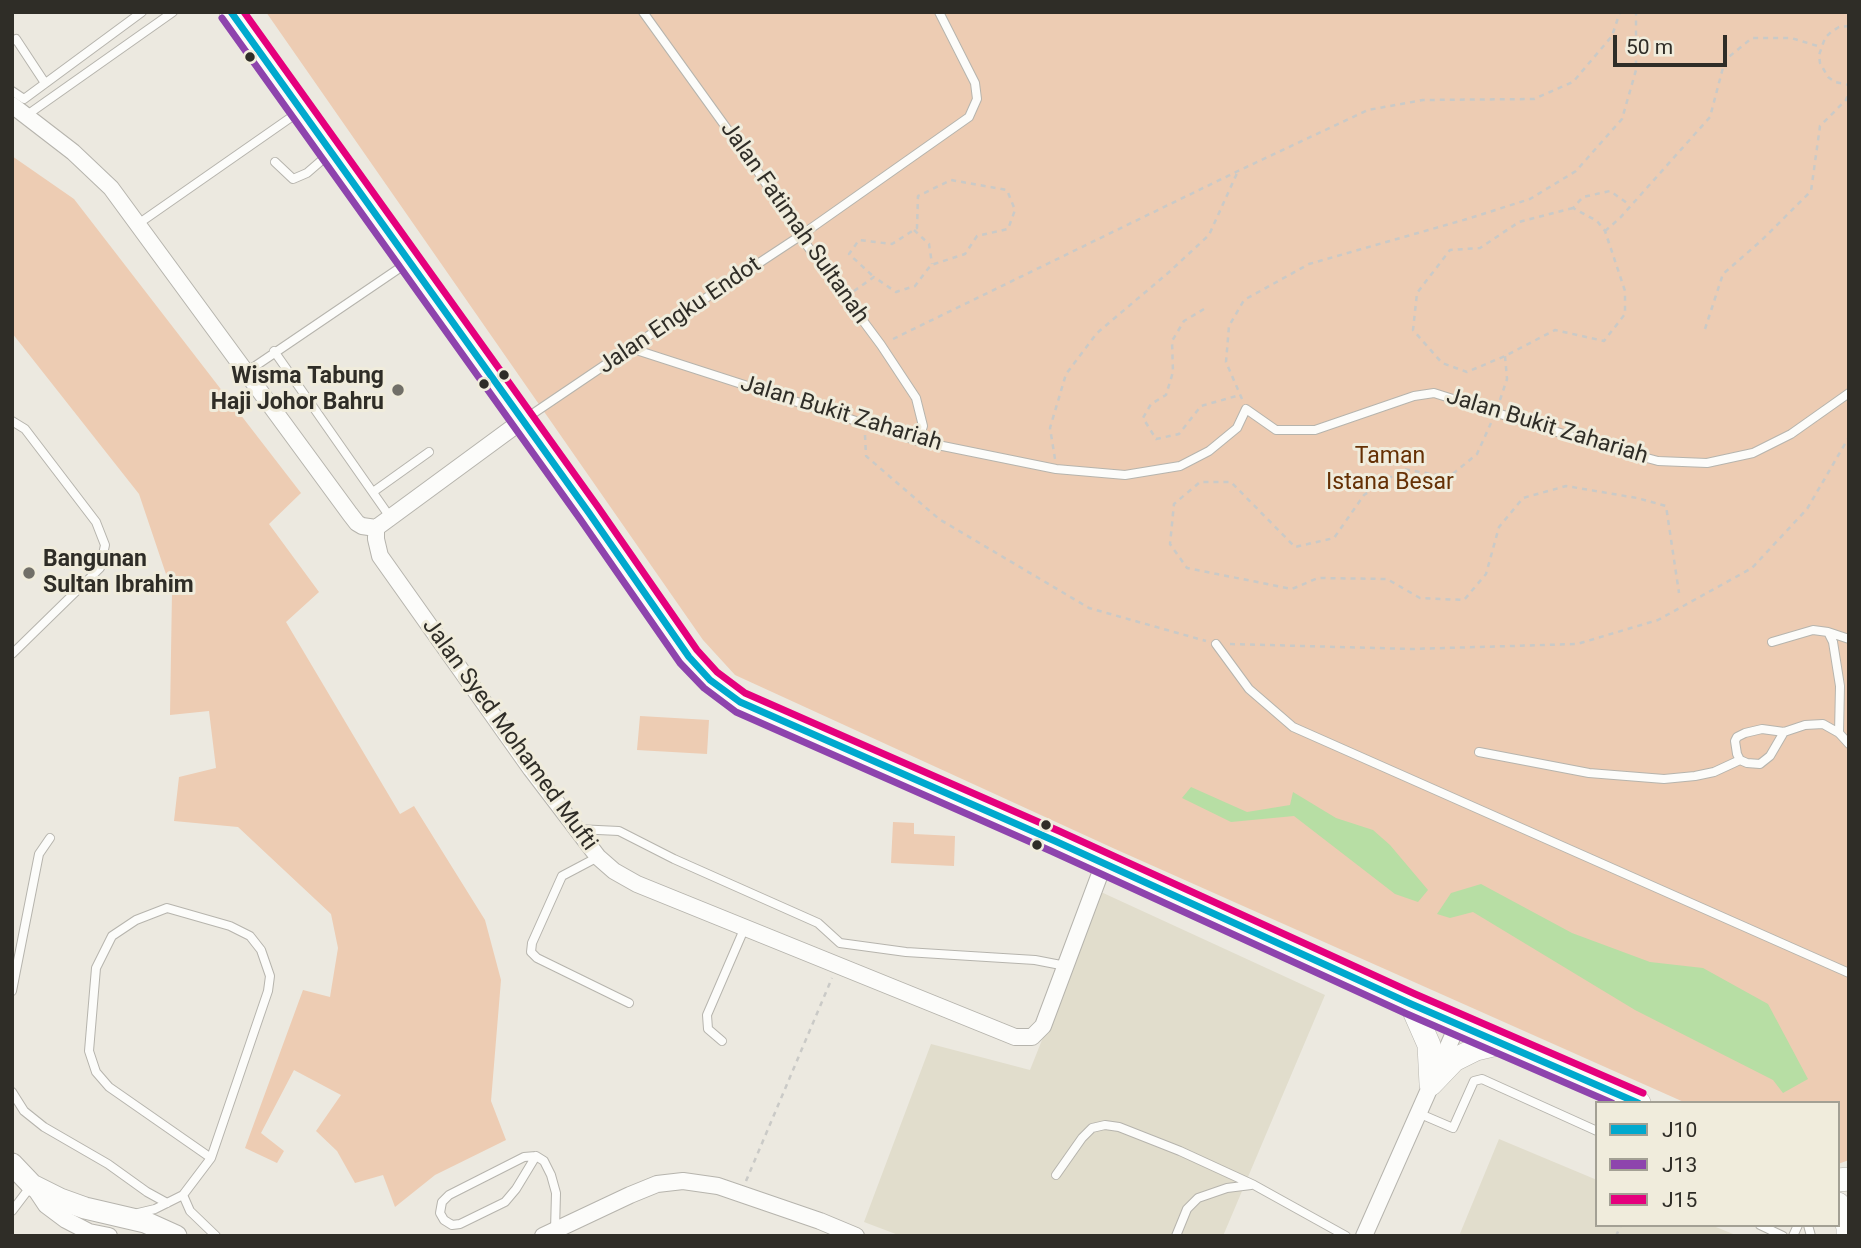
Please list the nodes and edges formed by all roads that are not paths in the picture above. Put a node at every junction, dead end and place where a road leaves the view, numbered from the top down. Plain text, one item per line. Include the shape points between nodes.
1 (142, 12) edge
2 (173, 12) edge
3 (231, 12) edge
4 (643, 12) edge
5 (939, 12) edge
6 (12, 41) edge
7 (45, 83) junction
8 (12, 91) edge
9 (12, 105) edge
10 (27, 115) junction
11 (290, 118) dead end
12 (331, 152) junction
13 (275, 162) dead end
14 (138, 224) junction
15 (800, 236) junction
16 (409, 262) junction
17 (630, 348) junction
18 (274, 351) junction
19 (245, 373) junction
20 (1849, 394) edge
21 (12, 421) edge
22 (523, 421) junction
23 (918, 441) junction
24 (429, 452) dead end
25 (373, 492) junction
26 (390, 517) junction
27 (376, 528) junction
28 (1828, 632) junction
29 (1849, 639) edge
30 (1772, 642) dead end
31 (1216, 644) road end
32 (12, 654) edge
33 (1784, 732) junction
34 (1839, 733) junction
35 (1849, 744) edge
36 (1479, 752) dead end
37 (1740, 760) junction
38 (576, 829) junction
39 (50, 838) dead end
40 (598, 858) junction
41 (1104, 863) junction
42 (745, 927) junction
43 (1066, 966) junction
44 (1849, 973) edge
45 (12, 991) edge
46 (629, 1003) dead end
47 (1411, 1004) junction
48 (1458, 1024) junction
49 (722, 1041) dead end
50 (1501, 1043) junction
51 (1431, 1084) junction
52 (12, 1092) edge
53 (1634, 1101) edge
54 (1418, 1113) junction
55 (1595, 1129) edge
56 (536, 1156) junction
57 (211, 1158) junction
58 (19, 1175) edge
59 (1056, 1175) dead end
60 (1254, 1185) junction
61 (183, 1195) junction
62 (167, 1203) junction
63 (1840, 1206) edge
64 (12, 1211) edge
65 (124, 1217) junction
66 (1764, 1227) edge
67 (549, 1233) edge
68 (109, 1236) edge
69 (176, 1236) edge
70 (216, 1236) edge
71 (856, 1236) edge
72 (1176, 1236) edge
73 (1346, 1236) edge
74 (1364, 1236) edge
75 (1783, 1236) edge
76 (1848, 1236) edge

1 - 7 lane
2 - 10 lane
3 - 12 main road
4 - 15 lane, Jalan Fatimah Sultanah
5 - 15 lane, Jalan Engku Endot via 975,83 977,99 969,117
6 - 7 lane via 16,39
7 - 8 lane via 24,99
9 - 10 street
10 - 14 street via 111,188
11 - 14 lane
12 - 13 lane via 293,179
12 - 16 main road
14 - 19 street
15 - 17 lane, Jalan Engku Endot
15 - 23 lane, Jalan Fatimah Sultanah via 916,398 923,426
16 - 18 lane
16 - 22 main road
17 - 22 lane, Jalan Engku Endot
17 - 23 lane, Jalan Bukit Zahariah
18 - 19 lane
18 - 25 lane
19 - 27 street via 357,523
20 - 23 lane, Jalan Bukit Zahariah via 1791,434 1753,453 1707,463 1658,461 1434,393 1315,430 1276,430 1245,409 1237,428 1209,452 1181,466 1125,475 1056,469
21 - 32 lane via 25,429 96,522 105,545 100,568
22 - 26 street, Jalan Engku Endot
22 - 41 main road via 689,657 710,680 740,702
24 - 25 lane
25 - 26 lane
26 - 27 street, Jalan Engku Endot
27 - 38 street, Jalan Syed Mohamed Mufti via 380,556
28 - 29 lane
28 - 30 lane via 1813,630
28 - 34 lane via 1840,686
31 - 44 lane via 1249,689 1293,727
33 - 34 lane via 1823,724
33 - 37 lane via 1766,761 1753,765
33 - 37 lane via 1762,729 1737,737
34 - 35 lane
36 - 37 lane via 1589,773 1664,779 1714,772
38 - 40 street, Jalan Syed Mohamed Mufti
38 - 43 lane via 619,831 818,923 840,943
39 - 45 lane via 39,854
40 - 42 street, Jalan Syed Mohamed Mufti via 636,884
40 - 46 lane via 562,876 531,951
41 - 43 street, Jalan Syed Mohamed Mufti
41 - 47 main road
42 - 43 street, Jalan Syed Mohamed Mufti via 1015,1037 1032,1037 1043,1026
42 - 49 lane via 707,1015 708,1029
47 - 48 main road
47 - 51 main road via 1429,1045
48 - 50 main road
48 - 51 street
50 - 51 main road via 1454,1060
50 - 53 main road
51 - 54 street
52 - 62 lane via 24,1111 44,1127
54 - 55 lane via 1453,1128 1474,1081 1482,1079
54 - 74 street
56 - 56 lane via 524,1157 449,1195 442,1202 444,1220 460,1224 505,1202
56 - 67 lane via 544,1161 556,1193
57 - 57 lane via 109,1087 96,1072 89,1051 96,968 112,936 167,908 250,936 261,950 270,976
57 - 61 lane
58 - 64 lane
58 - 65 street via 60,1199
58 - 68 street via 66,1220
59 - 60 lane via 1082,1138 1092,1128 1105,1125 1148,1138
60 - 72 lane via 1198,1198 1187,1209
60 - 73 lane
61 - 62 lane
61 - 70 lane via 190,1211
62 - 65 lane
63 - 76 main road
65 - 69 street
66 - 75 lane
67 - 71 street via 657,1184 683,1181 718,1186

